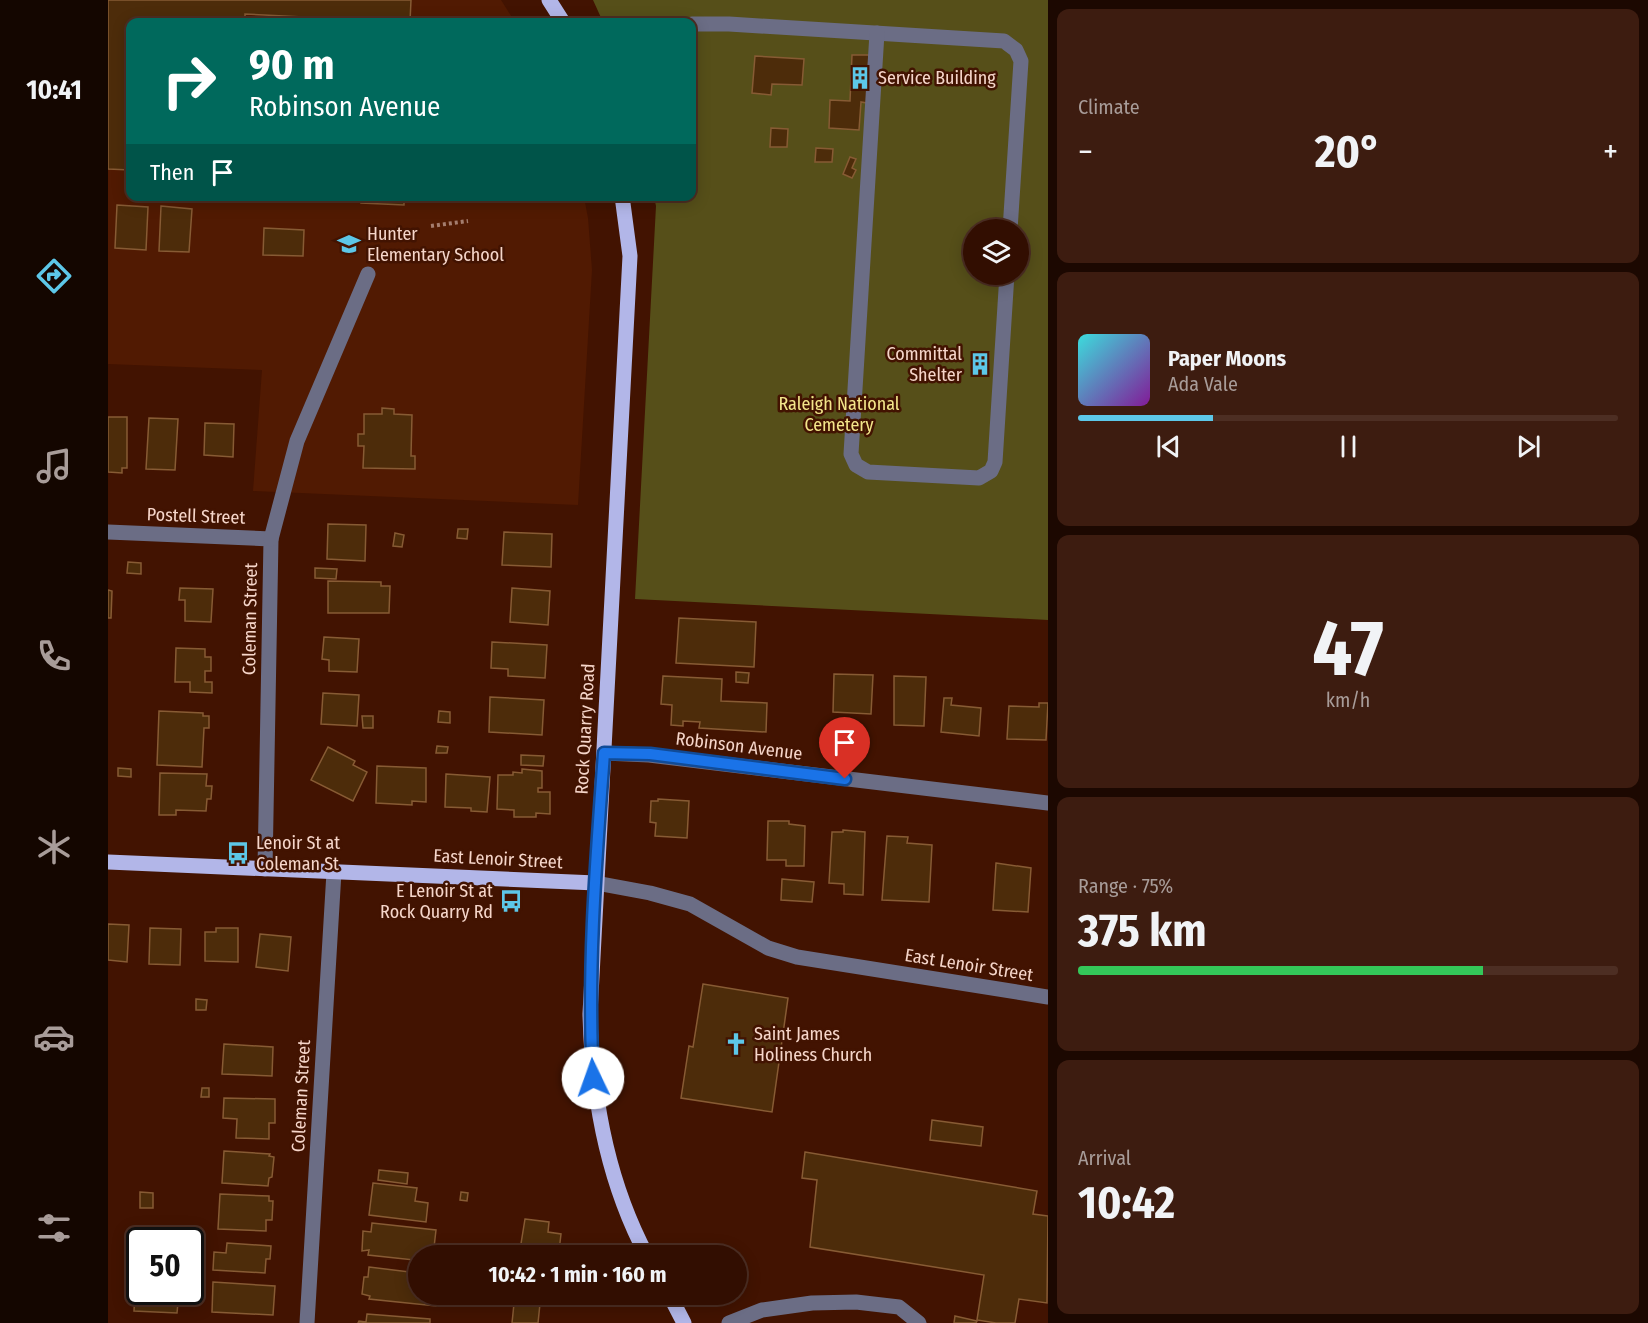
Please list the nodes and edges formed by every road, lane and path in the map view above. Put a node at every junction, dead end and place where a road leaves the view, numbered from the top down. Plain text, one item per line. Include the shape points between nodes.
1 (549, 0) edge
2 (560, 18) edge
3 (696, 24) edge
4 (877, 33) junction
5 (623, 201) edge
6 (1011, 219) edge
7 (468, 221) dead end
8 (431, 226) dead end
9 (368, 274) dead end
10 (1006, 285) edge
11 (108, 532) edge
12 (271, 544) junction
13 (604, 753) junction
14 (1048, 803) edge
15 (108, 862) edge
16 (265, 869) junction
17 (334, 872) junction
18 (596, 884) junction
19 (1048, 997) edge
20 (641, 1245) edge
21 (675, 1305) edge
22 (308, 1323) edge
23 (684, 1323) edge
24 (729, 1323) edge
25 (920, 1323) edge

1 - 2 main road
3 - 4 street
4 - 6 street via 1004,41 1016,50 1021,61
4 - 10 street via 851,454 856,465 868,472 979,478 991,471 995,462
5 - 13 main road, Rock Quarry Road via 630,256
7 - 8 path
9 - 12 street, Coleman Street via 297,441
11 - 12 street, Postell Street
12 - 16 street, Coleman Street
13 - 14 street, Robinson Avenue via 650,754
13 - 18 main road, Rock Quarry Road
15 - 16 main road, East Lenoir Street
16 - 17 main road, East Lenoir Street
17 - 18 main road, East Lenoir Street
17 - 22 street, Coleman Street
18 - 19 street, East Lenoir Street via 690,904 768,948 797,957
18 - 20 main road, Rock Quarry Road via 590,1014 593,1078 609,1158
21 - 23 main road
24 - 25 street via 762,1310 856,1302 899,1306

